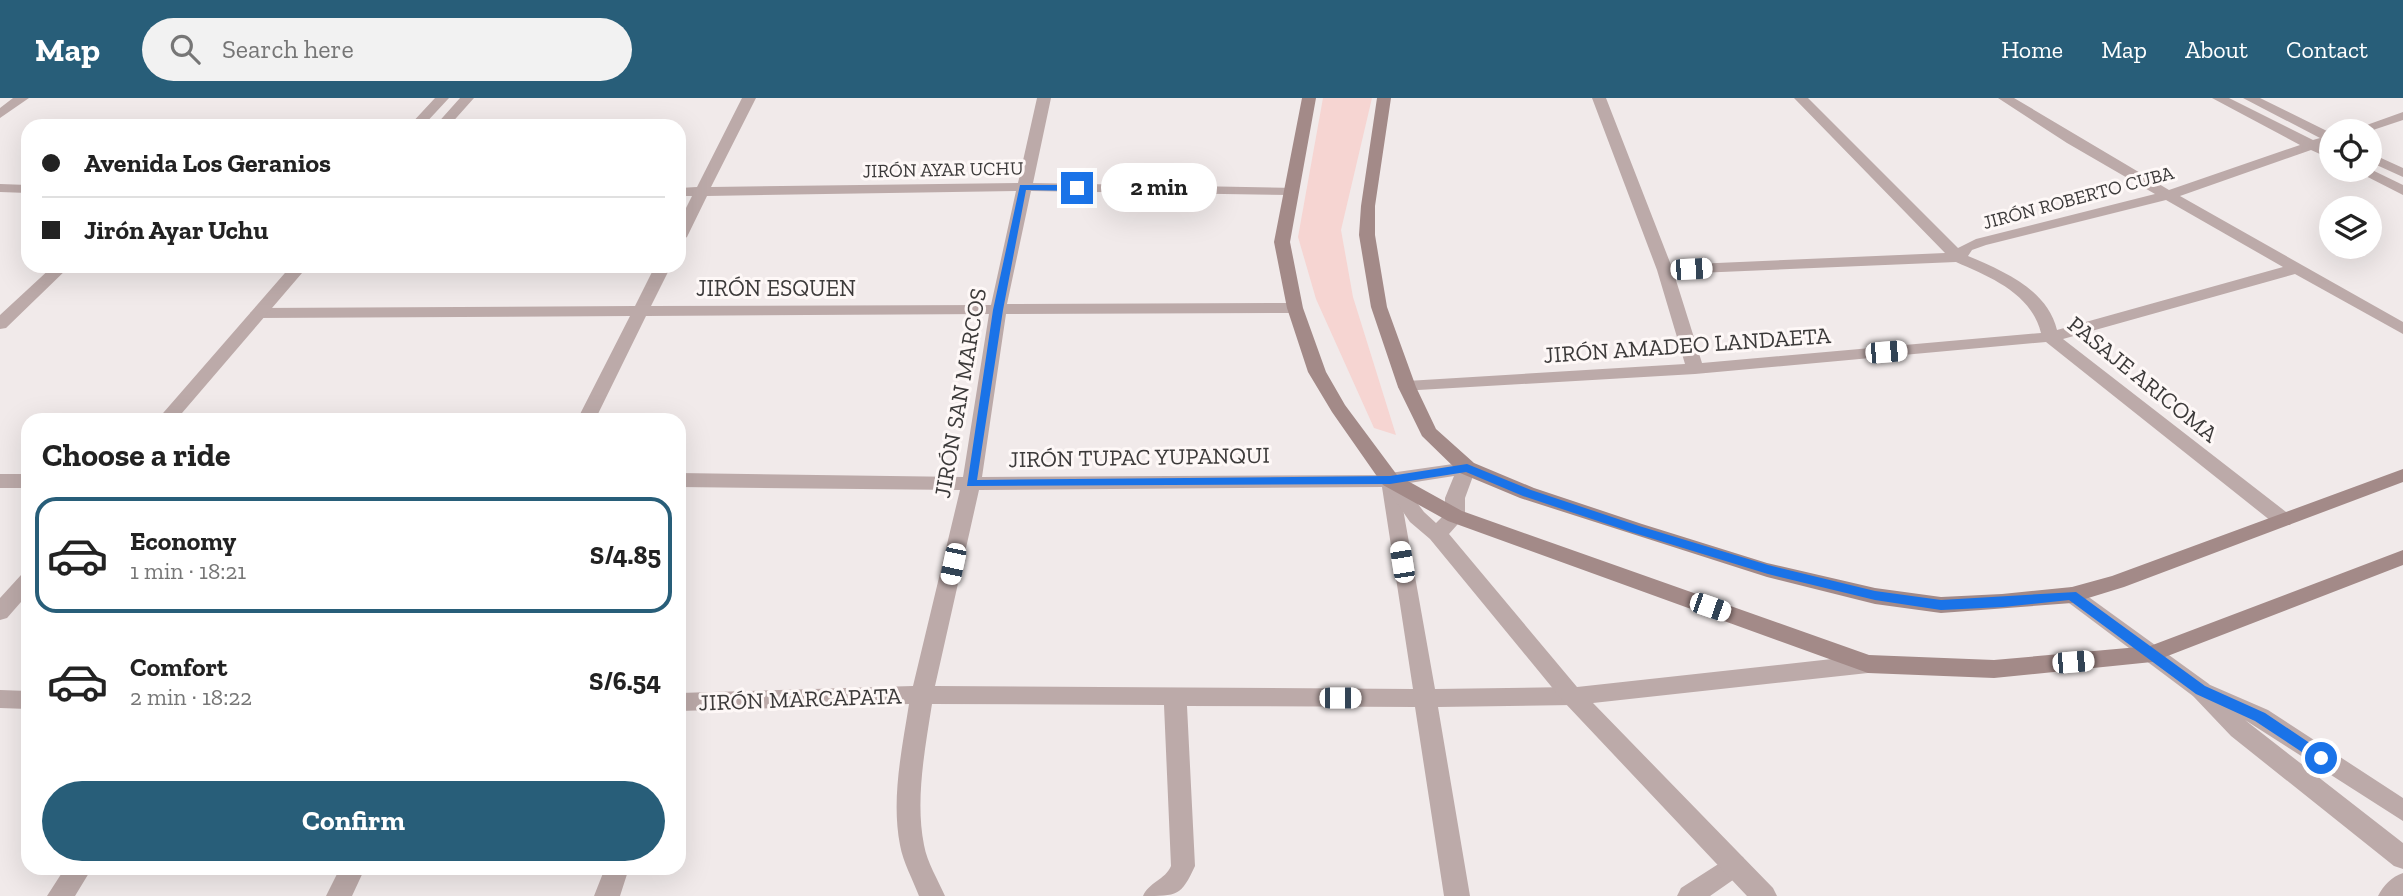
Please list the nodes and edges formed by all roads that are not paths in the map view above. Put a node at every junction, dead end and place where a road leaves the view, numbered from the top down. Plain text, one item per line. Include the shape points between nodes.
1 (22, 98) edge
2 (442, 98) edge
3 (467, 98) edge
4 (748, 98) edge
5 (1044, 98) edge
6 (1309, 98) edge
7 (1384, 98) edge
8 (1599, 98) edge
9 (1801, 98) edge
10 (2005, 98) edge
11 (2219, 98) edge
12 (2250, 98) edge
13 (0, 114) edge
14 (2403, 116) edge
15 (422, 119) edge
16 (448, 119) edge
17 (2382, 123) edge
18 (2319, 133) edge
19 (2319, 142) edge
20 (2311, 144) junction
21 (2319, 148) edge
22 (2382, 163) edge
23 (2403, 173) edge
24 (2382, 180) edge
25 (1023, 187) junction
26 (0, 188) edge
27 (21, 189) edge
28 (1292, 191) junction
29 (2403, 191) edge
30 (686, 192) edge
31 (703, 192) junction
32 (2168, 195) junction
33 (686, 224) edge
34 (1958, 257) junction
35 (2298, 268) junction
36 (1665, 270) junction
37 (55, 273) edge
38 (294, 273) edge
39 (659, 273) edge
40 (1295, 308) junction
41 (998, 310) junction
42 (639, 312) junction
43 (258, 313) junction
44 (0, 324) edge
45 (2403, 329) edge
46 (2050, 337) junction
47 (1695, 369) junction
48 (1407, 387) junction
49 (172, 413) edge
50 (589, 413) edge
51 (1467, 468) junction
52 (2403, 475) edge
53 (686, 480) edge
54 (1390, 480) junction
55 (0, 481) edge
56 (21, 481) edge
57 (971, 484) junction
58 (1455, 516) junction
59 (2283, 520) junction
60 (1437, 534) junction
61 (2403, 557) edge
62 (21, 588) edge
63 (2071, 595) junction
64 (0, 612) edge
65 (2152, 654) junction
66 (1868, 664) junction
67 (2201, 690) junction
68 (922, 695) junction
69 (1572, 696) junction
70 (1175, 697) junction
71 (1423, 698) junction
72 (0, 699) edge
73 (21, 700) edge
74 (686, 702) edge
75 (2403, 811) edge
76 (2403, 859) edge
77 (1734, 865) junction
78 (75, 875) edge
79 (350, 875) edge
80 (614, 875) edge
81 (2403, 884) edge
82 (60, 896) edge
83 (339, 896) edge
84 (607, 896) edge
85 (932, 896) edge
86 (1156, 896) edge
87 (1457, 896) edge
88 (1690, 896) edge
89 (1764, 896) edge
90 (2391, 896) edge

1 - 13 street
2 - 15 street
3 - 16 street
4 - 31 street
5 - 25 street, JIRÓN SAN MARCOS
6 - 28 main road
7 - 48 main road via 1367,235 1380,307
8 - 36 street
9 - 34 street, PASAJE ARICOMA
10 - 32 street
11 - 20 street
12 - 18 street
14 - 17 street
19 - 20 street, JIRÓN ROBERTO CUBA
20 - 21 street
20 - 32 street, JIRÓN ROBERTO CUBA
22 - 23 street
24 - 29 street
25 - 28 street, JIRÓN AYAR UCHU
25 - 31 street, JIRÓN AYAR UCHU
25 - 41 street, JIRÓN SAN MARCOS
26 - 27 street
28 - 40 main road via 1282,242
30 - 31 street, JIRÓN AYAR UCHU
31 - 33 street
32 - 34 street, JIRÓN ROBERTO CUBA via 1981,242
32 - 35 street
34 - 36 street, JIRÓN ROBERTO CUBA
34 - 46 street, PASAJE ARICOMA via 1998,275 2031,298 2045,316
35 - 45 street
35 - 46 street, JIRÓN AMADEO LANDAETA
36 - 47 street
37 - 44 street
38 - 43 street
39 - 42 street
40 - 41 street, JIRÓN ESQUEN
40 - 54 main road via 1317,372
41 - 42 street, JIRÓN ESQUEN
41 - 57 street, JIRÓN SAN MARCOS
42 - 43 street, JIRÓN ESQUEN
42 - 50 street
43 - 49 street
46 - 47 street, JIRÓN AMADEO LANDAETA
46 - 59 street, PASAJE ARICOMA
47 - 48 street, JIRÓN AMADEO LANDAETA
48 - 51 main road via 1428,432
51 - 54 street, JIRÓN TUPAC YUPANQUI
51 - 58 street via 1455,498
51 - 63 main road via 1635,529 1768,570 1875,596 1941,605
52 - 59 main road
53 - 57 street, JIRÓN TUPAC YUPANQUI
54 - 57 street, JIRÓN TUPAC YUPANQUI
54 - 58 main road
54 - 60 street via 1417,517
54 - 71 street
55 - 56 street
57 - 68 street, JIRÓN SAN MARCOS
58 - 60 street
58 - 66 main road
59 - 63 main road
60 - 69 street
61 - 65 main road
62 - 64 street
63 - 65 street
65 - 66 main road via 1994,669
65 - 67 street
66 - 69 street, JIRÓN MARCAPATA
67 - 75 street via 2260,717
67 - 76 street via 2239,729
68 - 70 street, JIRÓN MARCAPATA
68 - 74 street, JIRÓN MARCAPATA
68 - 85 street, JIRÓN SAN MARCOS via 909,809 912,847
69 - 71 street, JIRÓN MARCAPATA
69 - 77 street
70 - 71 street, JIRÓN MARCAPATA
70 - 86 street via 1183,866 1177,882
71 - 87 street
72 - 73 street
77 - 88 street
77 - 89 street
78 - 82 street
79 - 83 street
80 - 84 street
81 - 90 street

